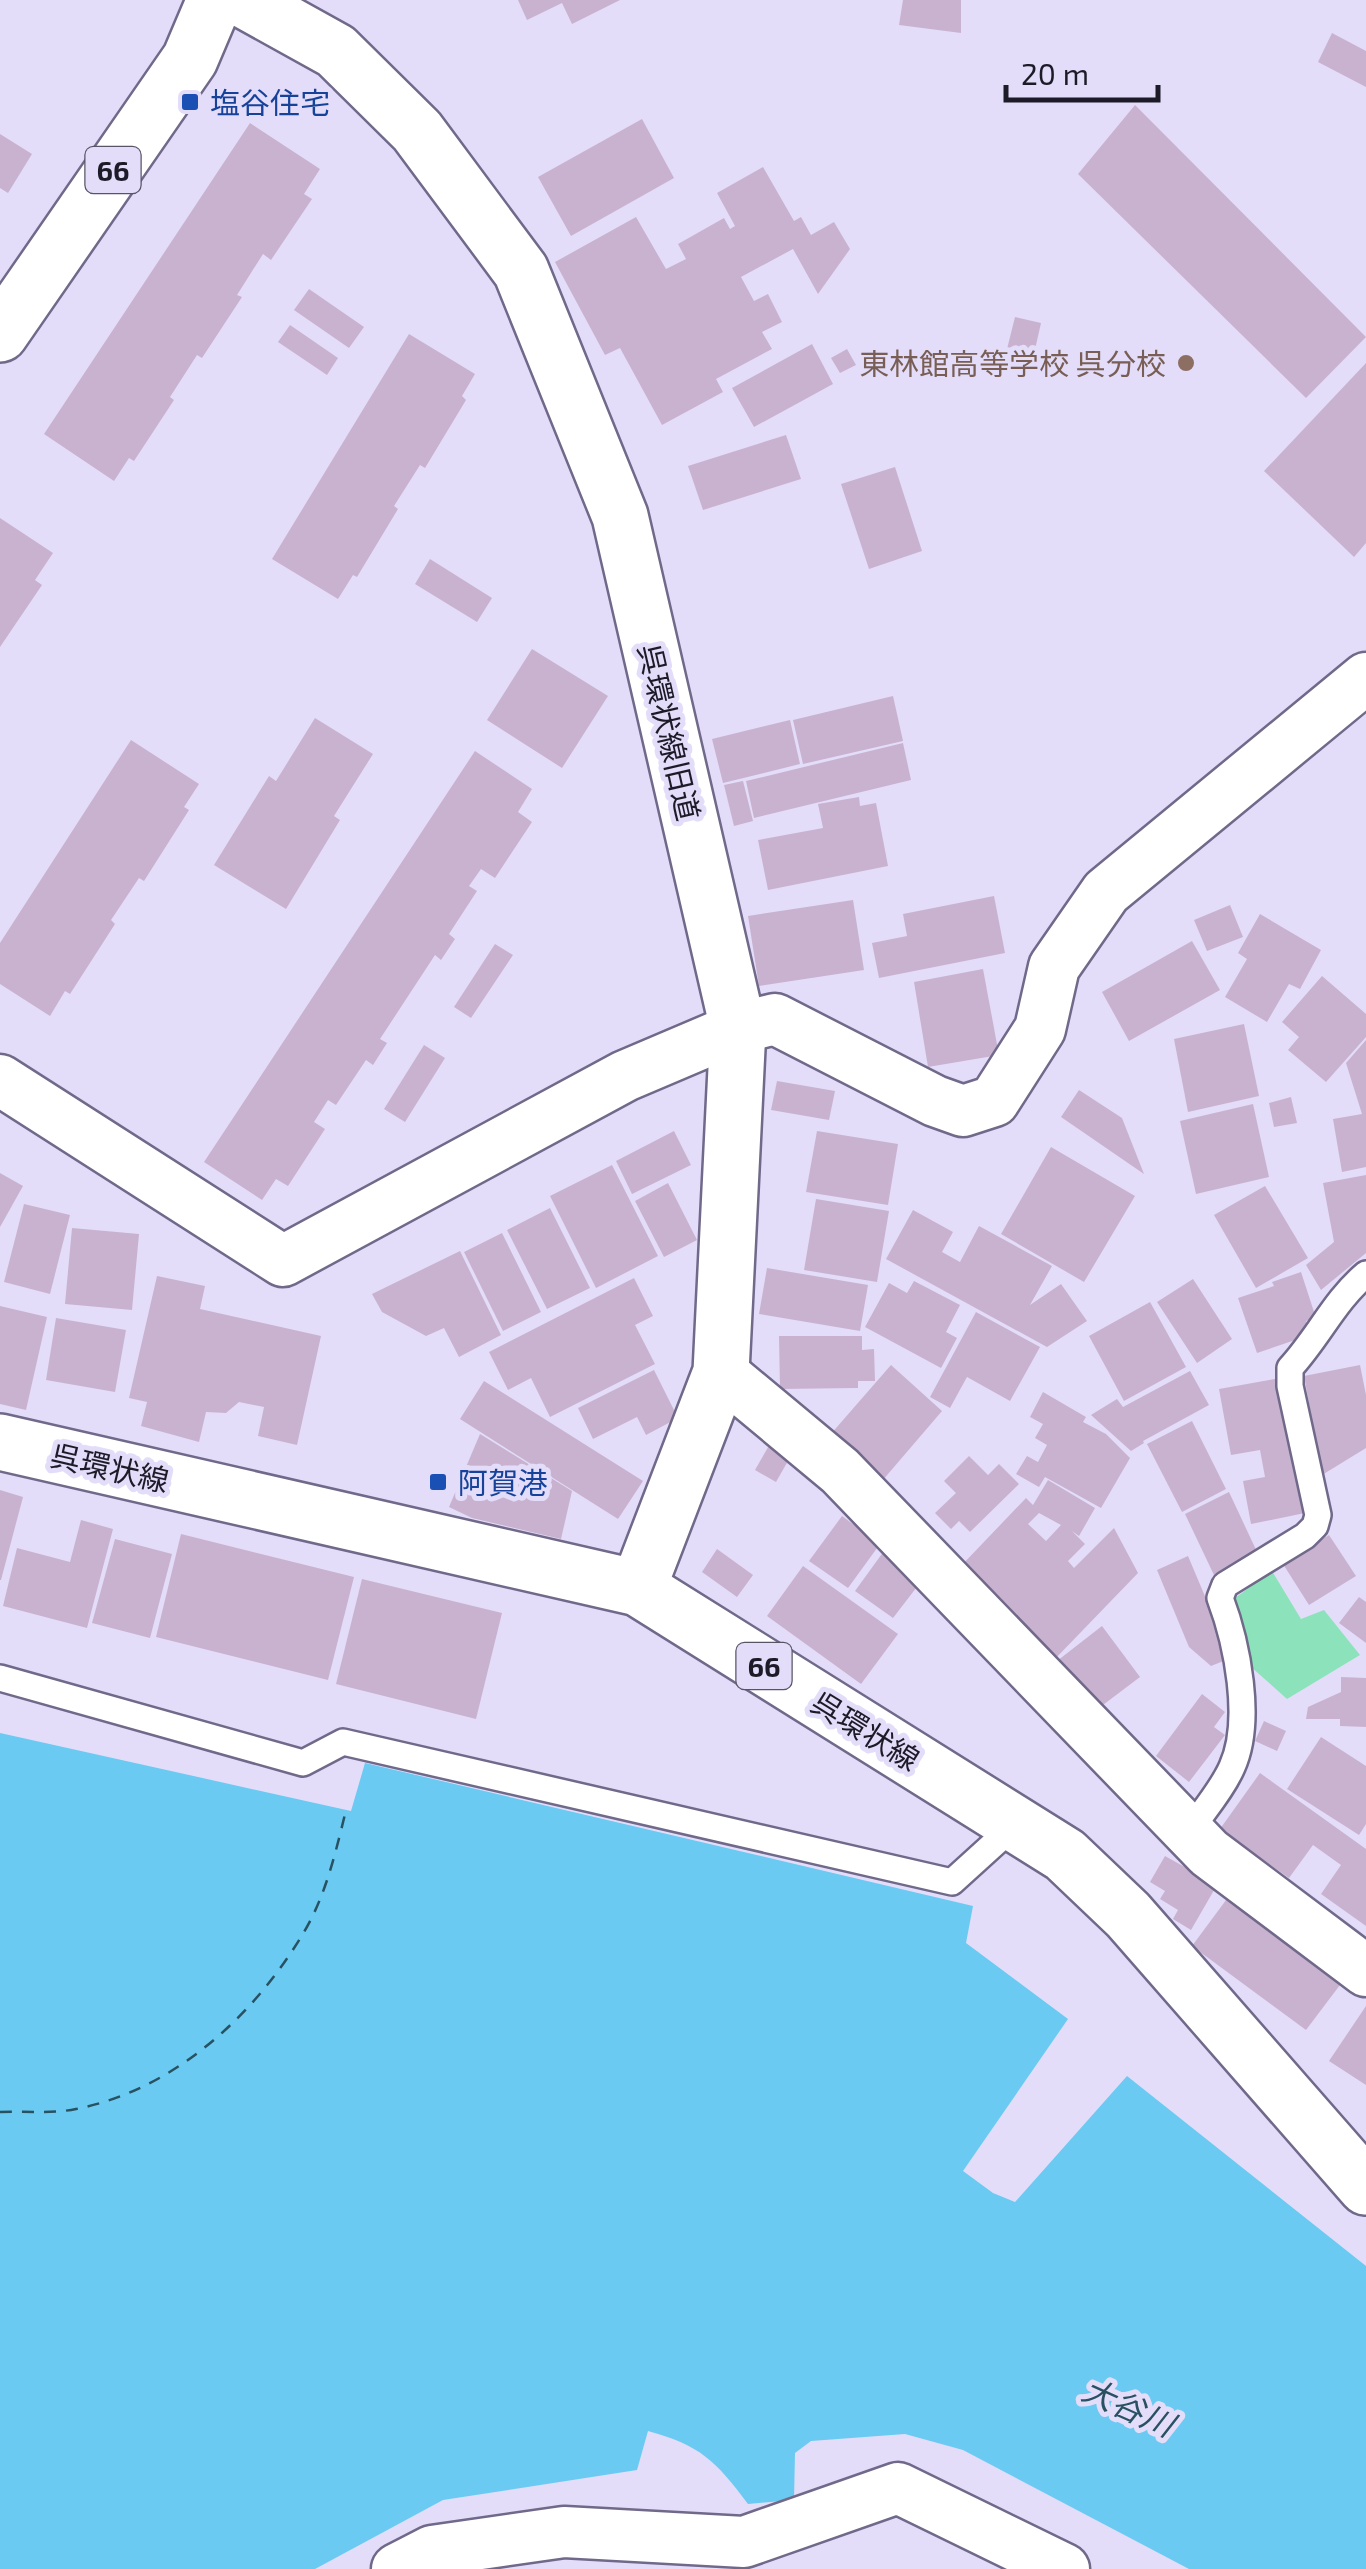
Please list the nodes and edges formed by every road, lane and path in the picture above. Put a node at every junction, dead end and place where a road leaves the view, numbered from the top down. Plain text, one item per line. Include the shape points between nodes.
1 (215, 0) edge
2 (244, 0) edge
3 (0, 334) edge
4 (1366, 678) edge
5 (738, 1028) junction
6 (0, 1080) edge
7 (1366, 1274) edge
8 (721, 1372) junction
9 (0, 1442) edge
10 (638, 1588) junction
11 (0, 1678) edge
12 (1017, 1823) junction
13 (1190, 1832) junction
14 (1365, 1969) edge
15 (1366, 2186) edge
16 (397, 2569) edge
17 (1064, 2569) edge

1 - 3 main road, 66 via 190,58
2 - 5 main road, 呉環状線旧道 via 336,51 417,132 521,270 620,516
4 - 5 street via 1106,892 1054,967 1040,1028 994,1101 963,1110 935,1100 775,1019
5 - 6 street via 625,1076 282,1261
5 - 8 main road, 呉環状線旧道
7 - 13 lane via 1290,1368 1318,1516 1306,1536 1226,1584 1220,1598 1243,1686 1238,1748
8 - 10 main road, 呉環状線旧道
8 - 13 street via 840,1471
9 - 10 main road, 呉環状線 / 66
10 - 12 main road, 呉環状線 / 66
11 - 12 lane via 303,1764 343,1742 952,1882
12 - 15 main road, 呉環状線 / 66 via 1065,1855 1128,1915
13 - 14 street
16 - 17 street via 432,2551 564,2532 744,2542 898,2488

